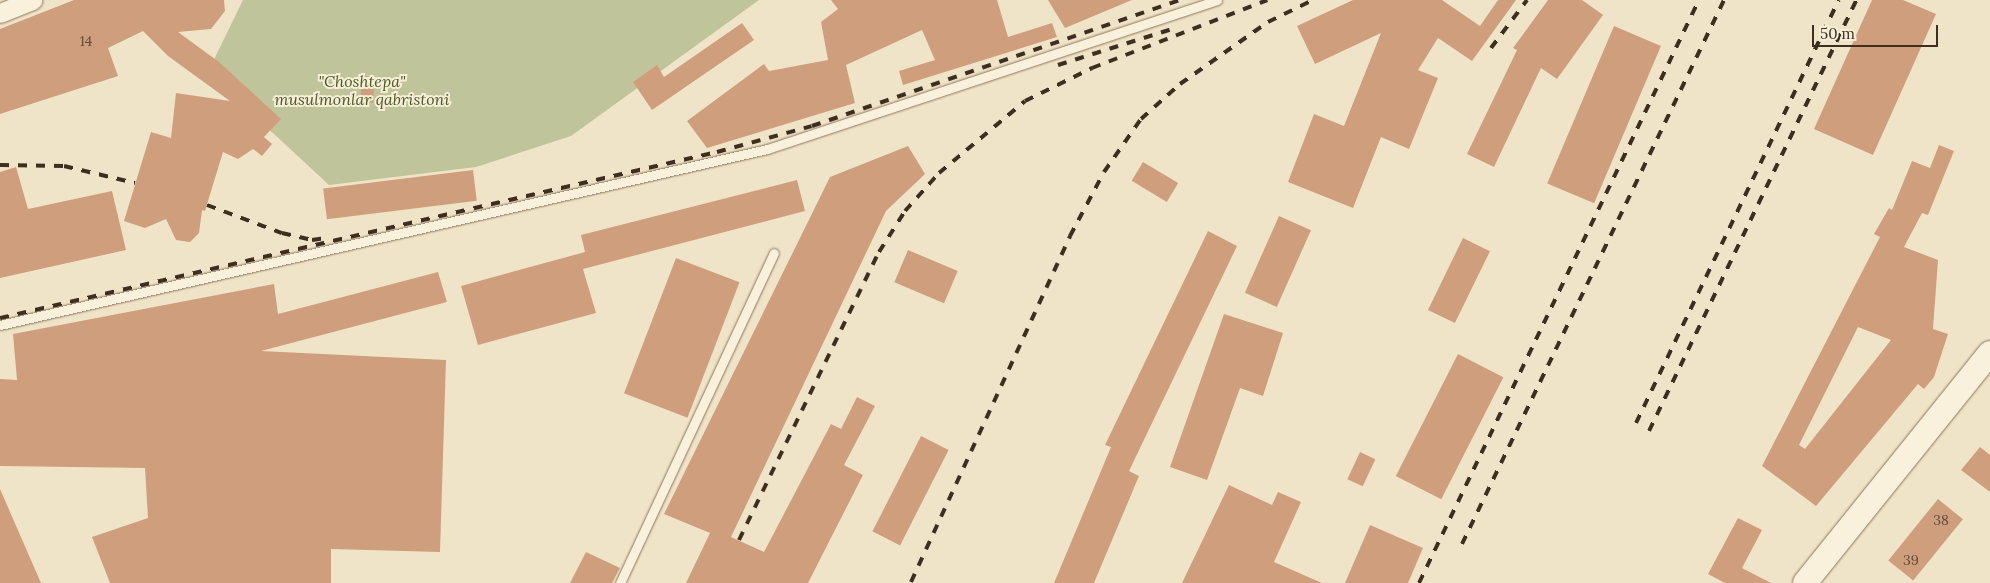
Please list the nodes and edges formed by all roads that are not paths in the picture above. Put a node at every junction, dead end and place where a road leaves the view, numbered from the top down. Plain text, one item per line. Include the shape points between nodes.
1 (32, 0) edge
2 (1217, 0) edge
3 (0, 12) edge
4 (774, 253) dead end
5 (0, 325) edge
6 (1990, 353) edge
7 (620, 583) edge
8 (1805, 583) edge

1 - 3 street
2 - 5 lane via 767,149
4 - 7 lane
6 - 8 street

